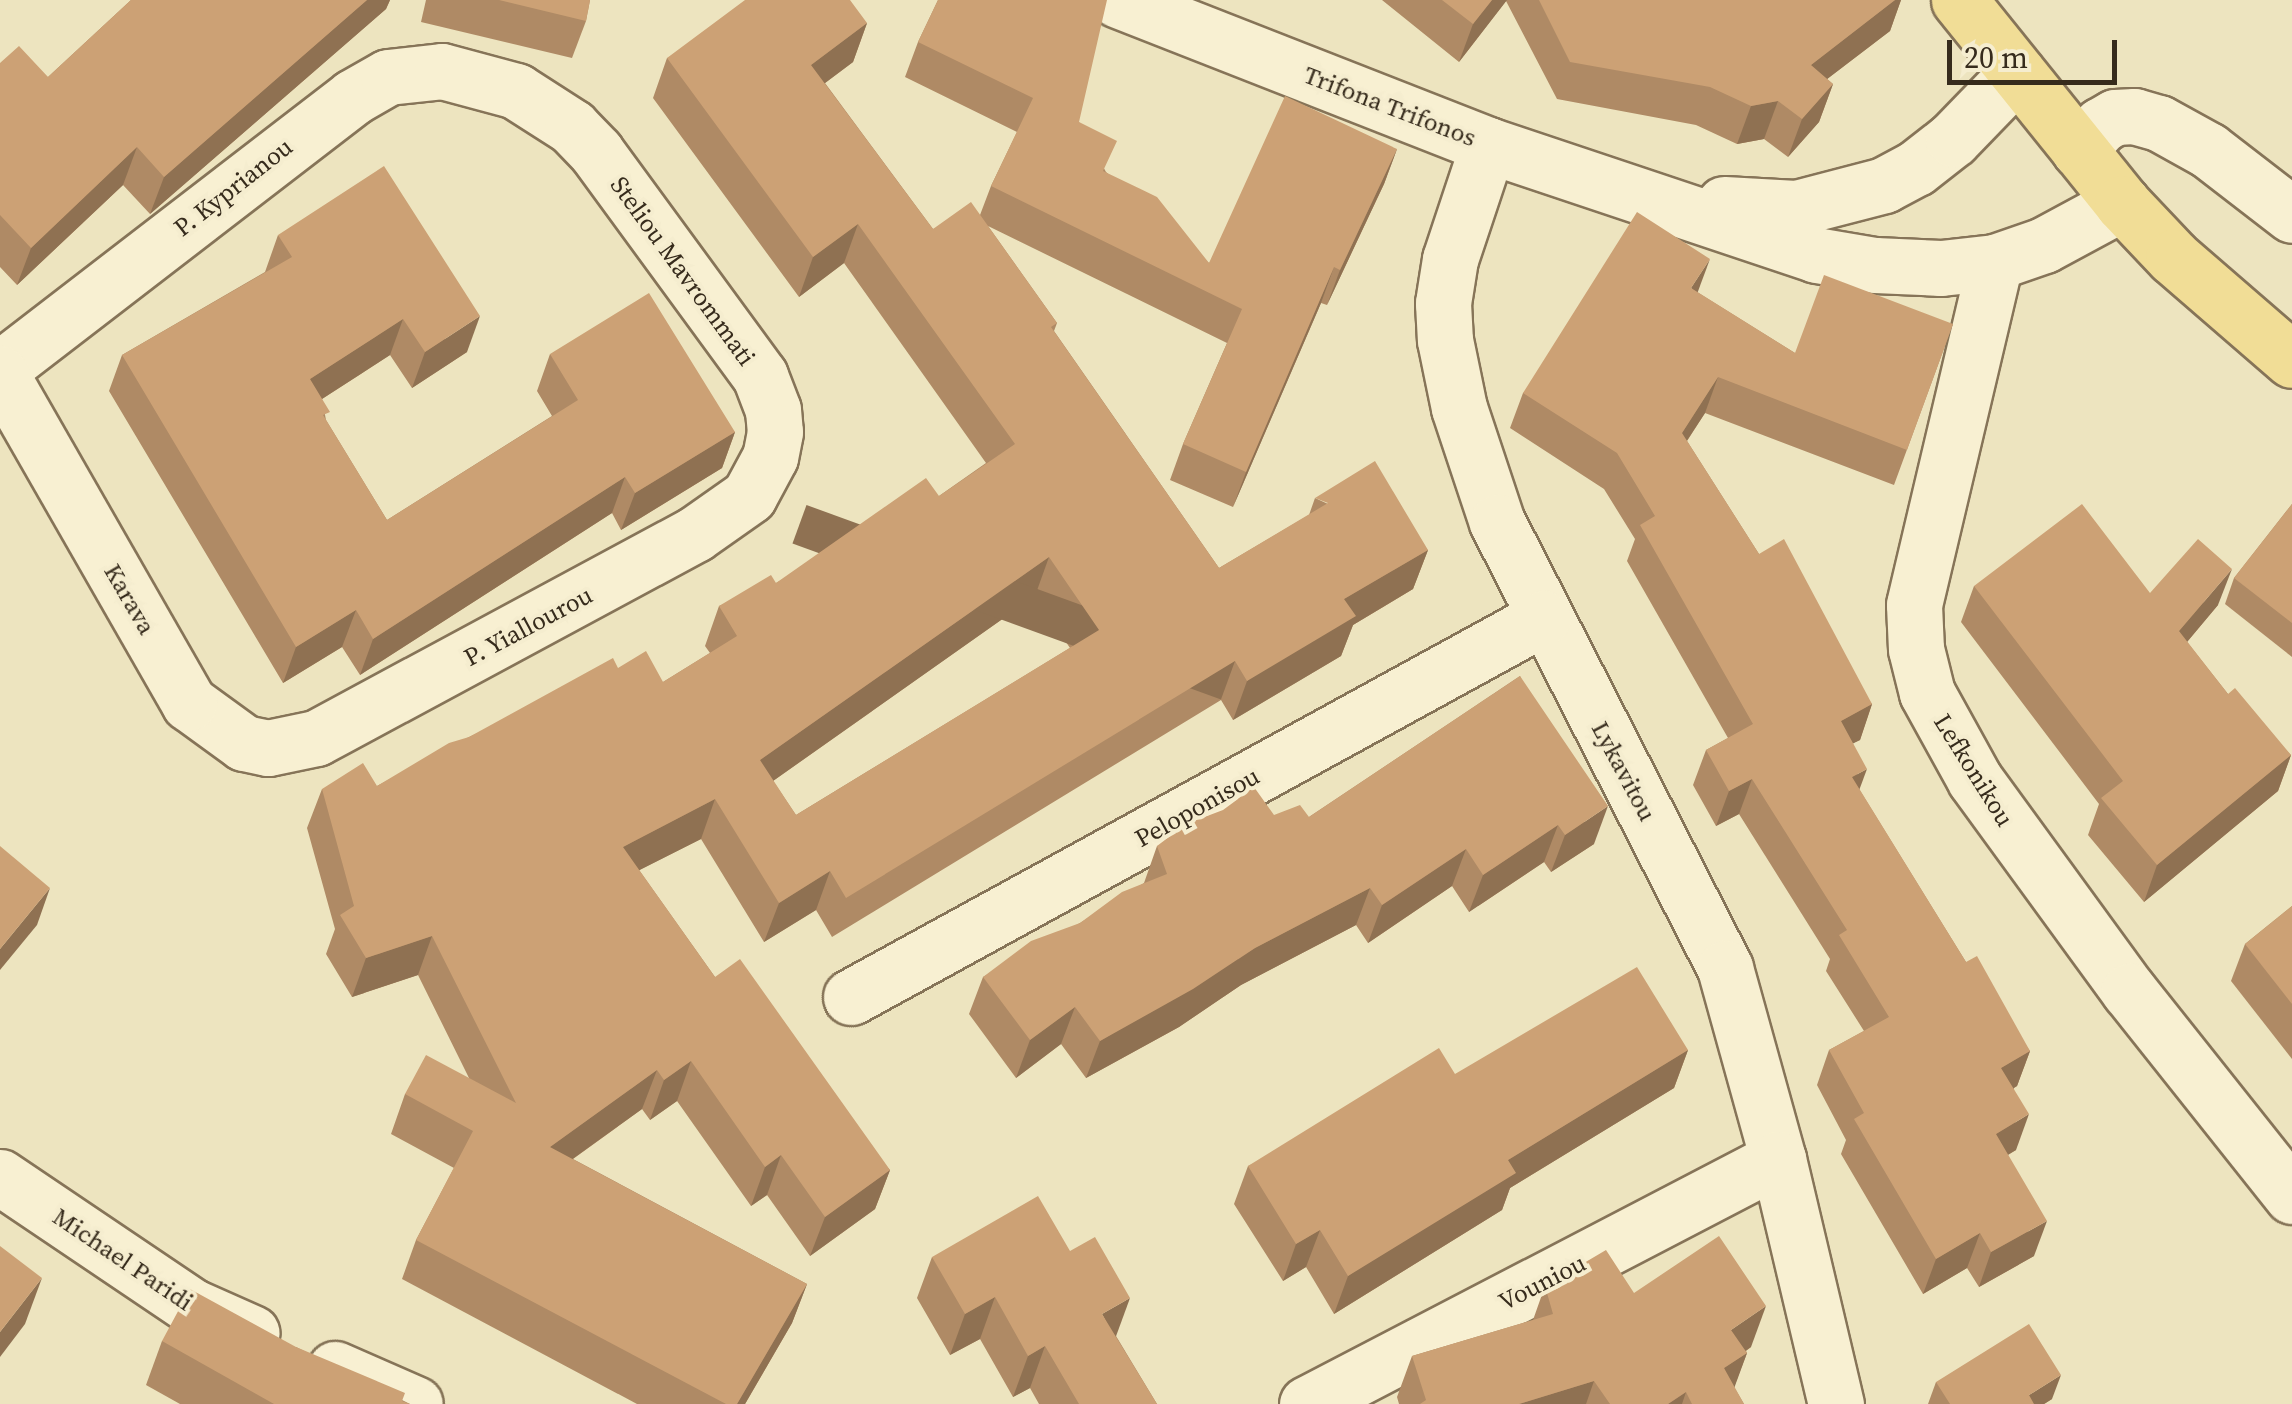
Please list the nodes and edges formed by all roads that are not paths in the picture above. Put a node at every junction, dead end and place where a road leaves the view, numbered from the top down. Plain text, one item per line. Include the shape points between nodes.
1 (1118, 0) edge
2 (1960, 0) edge
3 (2017, 73) junction
4 (491, 81) joint
5 (1488, 145) junction
6 (2079, 150) junction
7 (1666, 201) junction
8 (2122, 203) junction
9 (2292, 215) edge
10 (1995, 262) junction
11 (2292, 360) edge
12 (0, 371) edge
13 (736, 506) joint
14 (1544, 618) junction
15 (316, 738) joint
16 (850, 997) dead end
17 (1778, 1160) junction
18 (0, 1177) edge
19 (2292, 1196) edge
20 (415, 1404) edge
21 (1307, 1404) edge
22 (1836, 1404) edge

1 - 5 street, Trifona Trifonos
2 - 3 main road
3 - 6 main road
3 - 7 street, Trifona Trifonos via 1953,139 1884,185 1796,208
4 - 12 street, P. Kyprianou via 411,72 353,97
4 - 13 street, Steliou Mavrommati via 545,108 584,140 760,376 772,410 770,457 759,482
5 - 7 street, Trifona Trifonos
5 - 14 street, Lykavitou via 1450,258 1445,340 1459,408 1497,522
6 - 8 main road
6 - 9 street via 2114,118 2158,123 2208,150
7 - 10 street, Trifona Trifonos via 1816,255 1924,268
8 - 10 street, Trifona Trifonos via 2044,245
8 - 11 main road via 2173,257
10 - 19 street, Lefkonikou via 1914,605 1927,693 1975,780 2129,991
12 - 15 street, Karava via 190,703 244,743 279,747
13 - 15 street, P. Yiallourou via 625,575
14 - 16 street, Peloponisou
14 - 17 street, Lykavitou via 1725,968
17 - 21 street, Vouniou
17 - 22 street, Lykavitou
18 - 20 street, Michael Paridi via 193,1307

